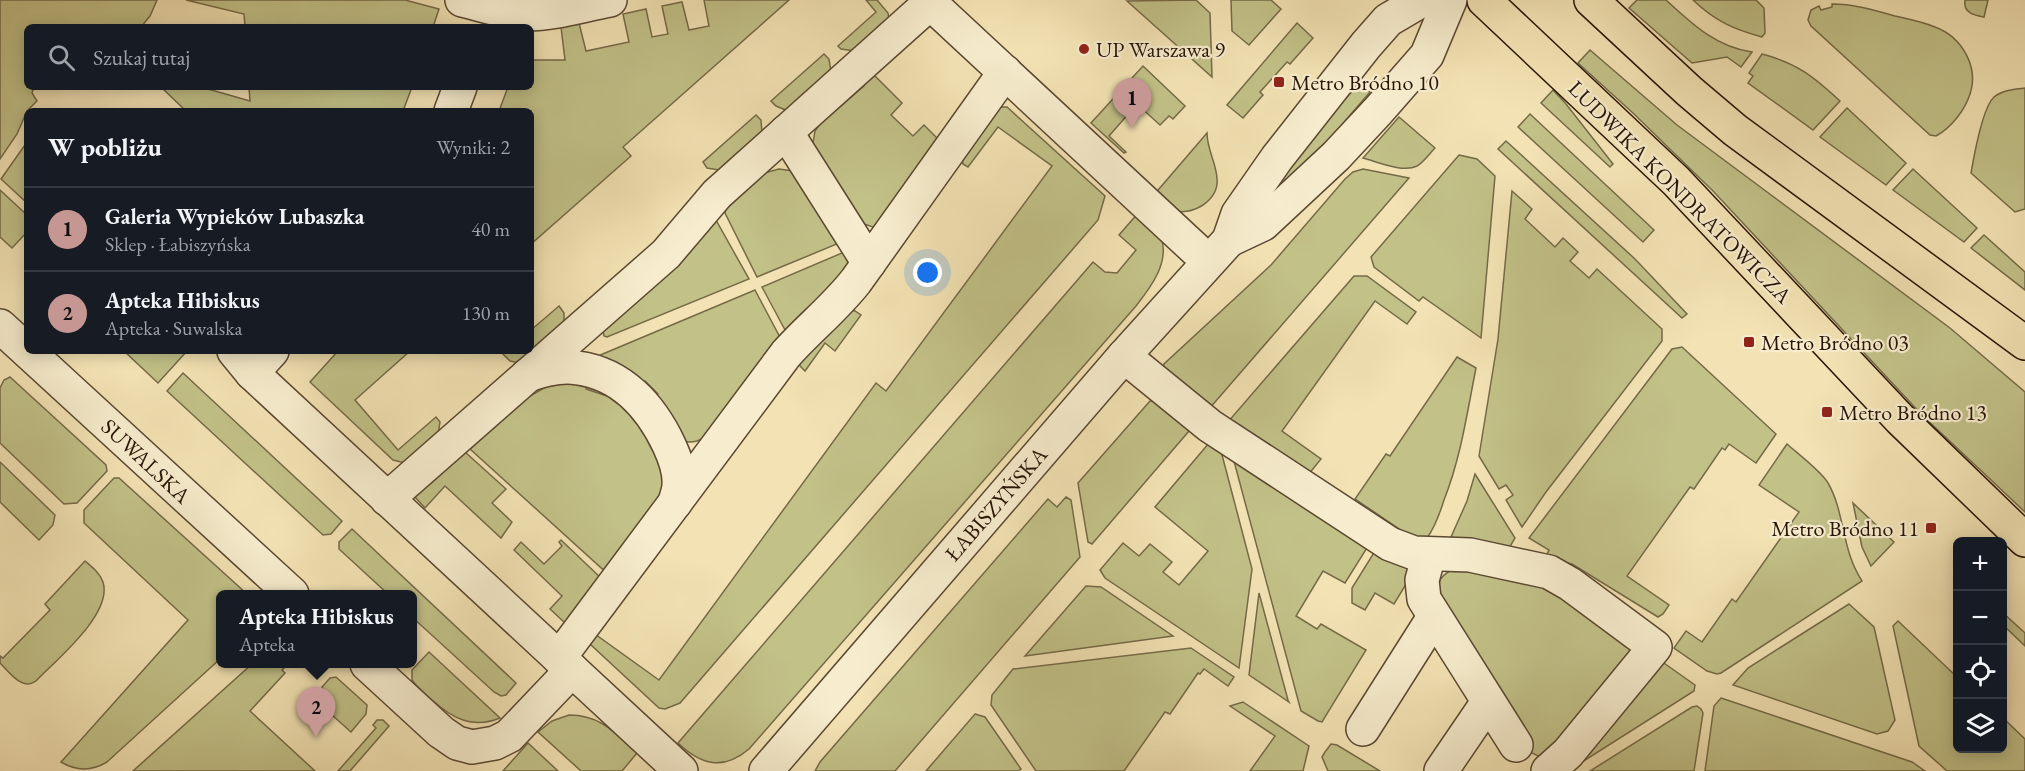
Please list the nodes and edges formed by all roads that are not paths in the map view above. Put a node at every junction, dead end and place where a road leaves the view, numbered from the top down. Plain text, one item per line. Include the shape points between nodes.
1 (610, 0) edge
2 (1422, 0) edge
3 (1450, 0) edge
4 (1484, 0) edge
5 (1591, 0) edge
6 (929, 1) edge
7 (486, 9) edge
8 (1005, 72) junction
9 (459, 90) edge
10 (452, 108) edge
11 (786, 132) junction
12 (1219, 251) junction
13 (868, 263) junction
14 (0, 327) edge
15 (2025, 343) edge
16 (24, 349) edge
17 (30, 354) edge
18 (1124, 356) junction
19 (252, 358) edge
20 (528, 375) junction
21 (387, 499) junction
22 (675, 503) junction
23 (2025, 540) edge
24 (1429, 555) junction
25 (288, 590) edge
26 (1434, 617) junction
27 (566, 664) junction
28 (372, 668) edge
29 (1488, 702) junction
30 (1363, 729) dead end
31 (1516, 745) dead end
32 (681, 771) edge
33 (766, 771) edge
34 (1441, 771) edge
35 (1548, 771) edge

1 - 7 street via 540,13
2 - 12 street, ŁABISZYŃSKA via 1388,20 1358,54 1277,158 1238,214
3 - 12 street, ŁABISZYŃSKA via 1427,55 1378,111 1263,224
4 - 23 main road, LUDWIKA KONDRATOWICZA via 1676,182 1900,419
5 - 15 main road via 1735,130
6 - 8 street
6 - 11 street
8 - 12 street
8 - 13 street
9 - 10 street
11 - 13 street
11 - 20 street via 717,194 666,254
12 - 18 street, ŁABISZYŃSKA
13 - 22 street via 841,299 786,354
14 - 16 street, SUWALSKA
17 - 25 street, SUWALSKA
18 - 24 street via 1210,426 1379,538
18 - 33 street, ŁABISZYŃSKA
19 - 21 street
20 - 21 street
20 - 22 street via 546,369 579,368 614,381 637,398 655,419 674,456 679,473
21 - 27 street
22 - 27 street via 585,624
24 - 26 street via 1422,586
24 - 35 street via 1470,555 1549,573 1566,581 1655,646 1568,753
26 - 29 street
26 - 30 street
27 - 28 street via 509,736 472,747 441,732
27 - 32 street
29 - 31 street
29 - 34 street

